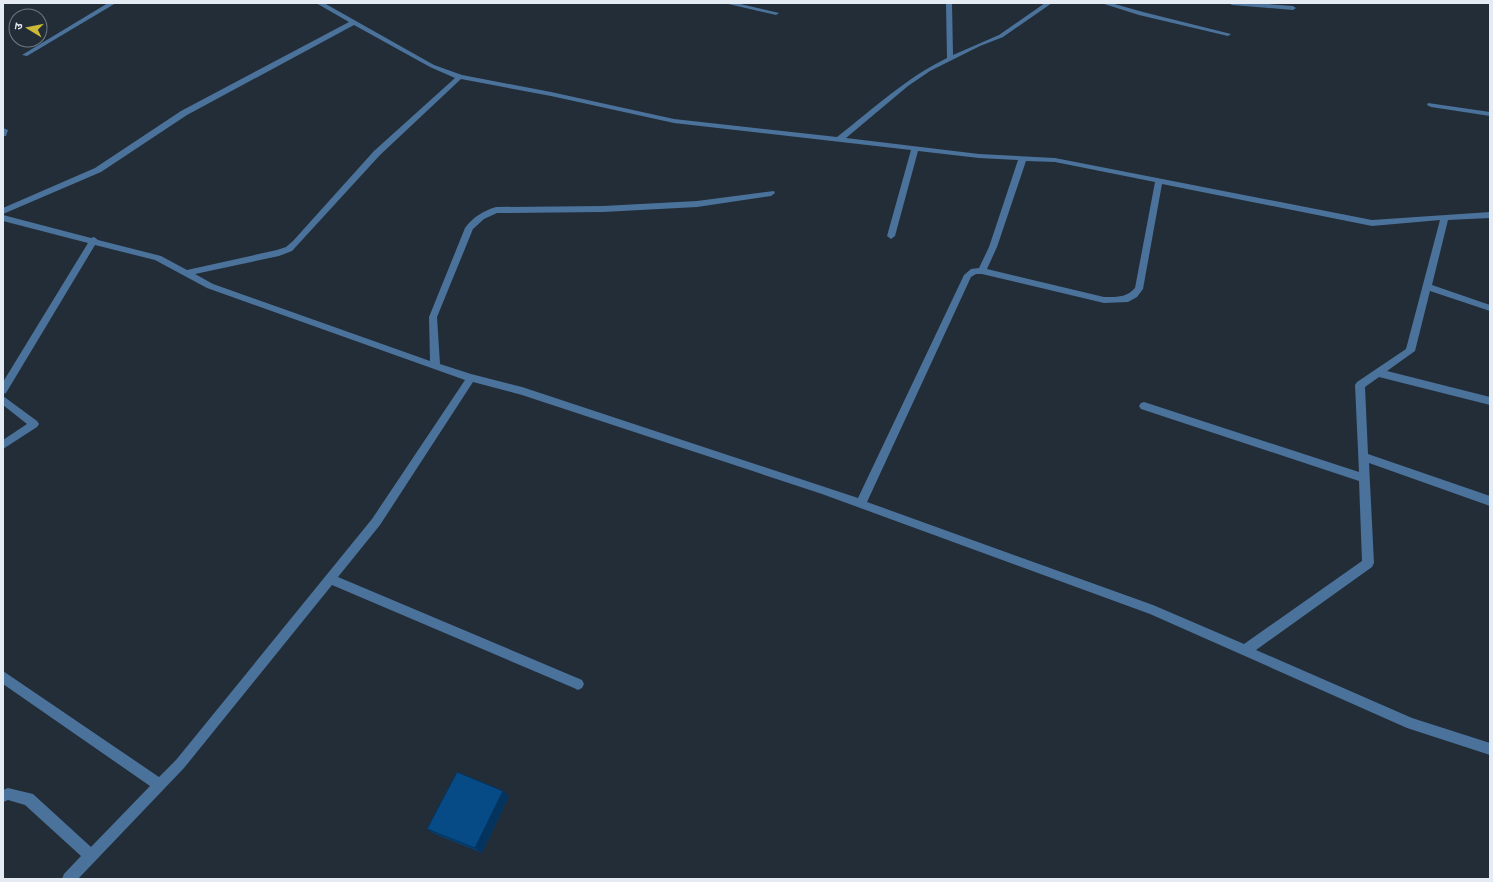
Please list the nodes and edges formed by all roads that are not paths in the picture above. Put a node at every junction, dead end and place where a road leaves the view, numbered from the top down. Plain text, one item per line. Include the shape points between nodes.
1 (113, 3) edge
2 (319, 3) edge
3 (727, 3) edge
4 (949, 3) edge
5 (1049, 3) edge
6 (1104, 3) edge
7 (1232, 3) edge
8 (1293, 8) dead end
9 (776, 13) dead end
10 (353, 23) junction
11 (1228, 34) dead end
12 (25, 55) dead end
13 (950, 58) junction
14 (460, 76) junction
15 (1431, 105) dead end
16 (1490, 114) edge
17 (839, 140) junction
18 (915, 148) junction
19 (1023, 158) junction
20 (1159, 181) junction
21 (770, 193) dead end
22 (3, 211) edge
23 (1490, 215) edge
24 (1445, 217) junction
25 (3, 218) edge
26 (891, 236) dead end
27 (94, 240) junction
28 (982, 271) junction
29 (187, 273) junction
30 (1427, 288) junction
31 (1490, 308) edge
32 (435, 366) junction
33 (1379, 373) junction
34 (472, 378) junction
35 (3, 390) edge
36 (3, 400) edge
37 (1490, 401) edge
38 (1144, 406) dead end
39 (3, 445) edge
40 (1364, 457) junction
41 (1364, 478) junction
42 (1490, 501) edge
43 (861, 504) junction
44 (329, 579) junction
45 (1244, 651) junction
46 (3, 677) edge
47 (578, 684) dead end
48 (1490, 749) edge
49 (159, 785) junction
50 (3, 796) edge
51 (91, 856) junction
52 (69, 879) edge

1 - 12 street
2 - 10 street
3 - 9 street
4 - 13 street
5 - 13 street via 1001,36
6 - 11 street
7 - 8 street
10 - 14 street via 432,66
10 - 22 street via 184,114 98,170
13 - 17 street via 906,84
14 - 17 street via 674,121
14 - 29 street via 377,153 289,249
15 - 16 street
17 - 18 street
18 - 19 street via 979,156
18 - 26 street
19 - 20 street via 1055,160
19 - 28 street via 993,247
20 - 24 street via 1372,223
20 - 28 street via 1139,289 1125,300 1104,300
21 - 32 street via 697,204 603,210 496,210 486,213 477,218 469,228 433,317
23 - 24 street
24 - 30 street
25 - 27 street
27 - 29 street via 158,258
27 - 35 street
28 - 43 street via 974,271 968,275
29 - 32 street via 210,286
30 - 31 street
30 - 33 street via 1410,351
32 - 34 street
33 - 37 street
33 - 40 street via 1360,385
34 - 43 street via 522,391
34 - 44 street via 376,522
36 - 39 street via 34,424
38 - 41 street
40 - 41 street
40 - 42 street
41 - 45 street via 1368,563
43 - 45 street via 1153,610
44 - 47 street
44 - 49 street via 180,764
45 - 48 street via 1411,724
46 - 49 street
49 - 51 street
50 - 51 street via 19,795 28,799
51 - 52 street

